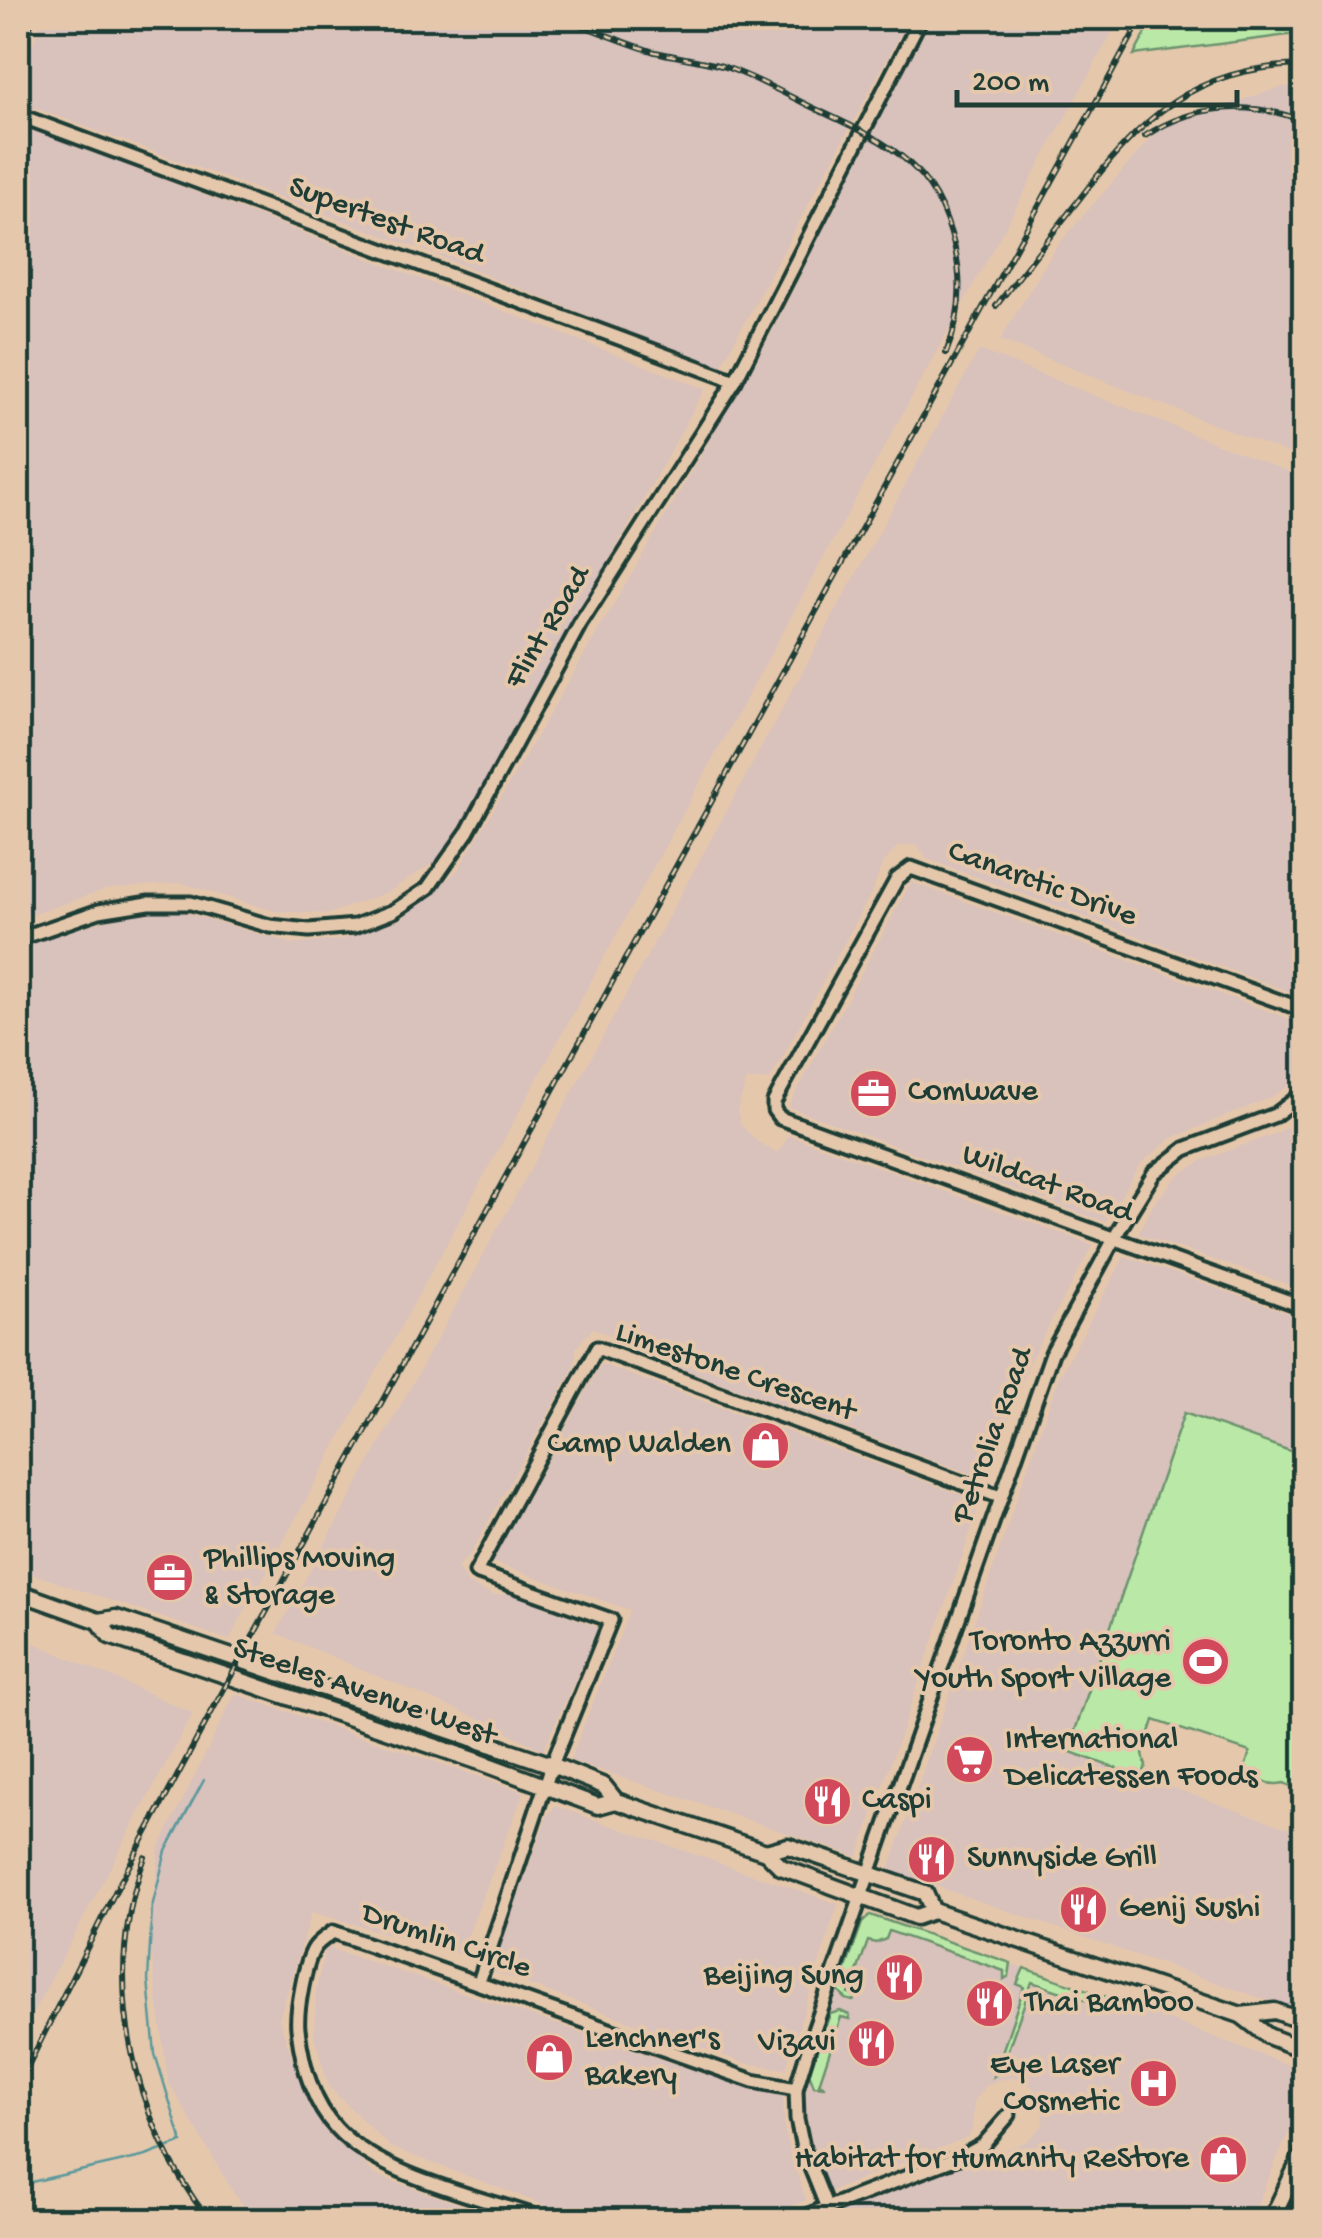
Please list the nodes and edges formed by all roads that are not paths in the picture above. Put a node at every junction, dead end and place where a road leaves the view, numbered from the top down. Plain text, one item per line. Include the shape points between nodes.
1 (26, 18) edge
2 (921, 18) edge
3 (18, 40) edge
4 (18, 114) edge
5 (736, 381) junction
6 (18, 938) edge
7 (1304, 1010) edge
8 (1304, 1093) edge
9 (774, 1110) joint
10 (1114, 1238) junction
11 (1304, 1307) edge
12 (1000, 1497) junction
13 (18, 1592) edge
14 (99, 1621) junction
15 (552, 1765) junction
16 (545, 1785) junction
17 (616, 1800) junction
18 (766, 1852) junction
19 (868, 1874) junction
20 (861, 1896) junction
21 (934, 1911) junction
22 (479, 1982) junction
23 (1241, 2015) junction
24 (1304, 2022) edge
25 (1304, 2050) edge
26 (796, 2090) junction
27 (1009, 2114) dead end
28 (1304, 2151) edge
29 (1304, 2196) edge
30 (826, 2208) junction
31 (546, 2220) edge
32 (794, 2220) edge
33 (1271, 2220) edge
34 (1293, 2220) edge

1 - 3 street
2 - 5 street, Flint Road
4 - 5 street, Supertest Road
5 - 6 street, Flint Road via 580,624 468,832 428,888 355,926 270,926 191,903 149,903 99,911
7 - 9 street, Canarctic Drive via 911,868 898,879
8 - 10 street, Petrolia Road via 1276,1114 1173,1157 1144,1187
9 - 10 street, Wildcat Road via 780,1118
10 - 11 street, Wildcat Road
10 - 12 street, Petrolia Road via 1048,1361
12 - 15 street, Limestone Crescent via 598,1348 476,1572 611,1620
12 - 19 street, Petrolia Road
13 - 14 main road, Steeles Avenue West
14 - 15 main road, Steeles Avenue West via 116,1618
14 - 16 main road, Steeles Avenue West via 110,1636
15 - 16 street
15 - 17 main road, Steeles Avenue West via 604,1786
16 - 17 main road, Steeles Avenue West via 598,1806
16 - 22 street
17 - 18 main road, Steeles Avenue West
18 - 19 main road, Steeles Avenue West via 788,1846
18 - 20 main road, Steeles Avenue West via 781,1867
19 - 20 street, Petrolia Road
19 - 21 main road, Steeles Avenue West via 926,1893
20 - 21 main road, Steeles Avenue West via 916,1917
20 - 26 street, Petrolia Road
21 - 23 main road, Steeles Avenue West
22 - 26 street, Drumlin Circle via 752,2081
22 - 31 street, Drumlin Circle via 333,1932 314,1948 296,2012 309,2080 320,2107 357,2148 428,2182
23 - 24 main road, Steeles Avenue West via 1275,2011
23 - 25 main road, Steeles Avenue West via 1268,2036
26 - 30 street via 803,2148
27 - 30 street via 967,2154
28 - 33 main road
29 - 34 main road
30 - 32 street

